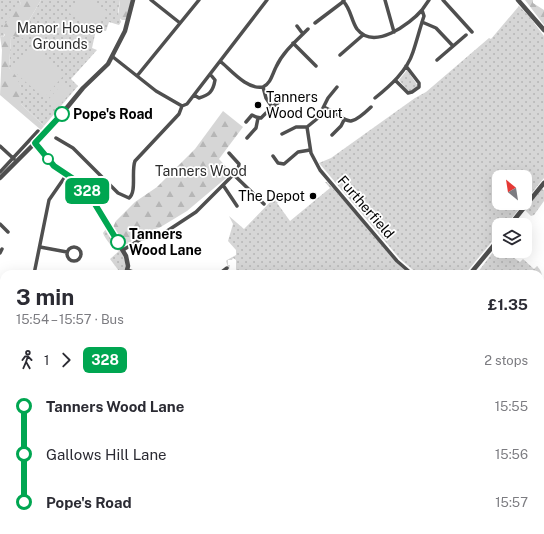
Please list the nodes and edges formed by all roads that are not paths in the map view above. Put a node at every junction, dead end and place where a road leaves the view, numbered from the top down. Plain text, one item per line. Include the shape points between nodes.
1 (134, 0) edge
2 (151, 0) edge
3 (199, 0) edge
4 (267, 0) edge
5 (344, 0) edge
6 (385, 0) edge
7 (429, 0) edge
8 (443, 0) edge
9 (518, 0) edge
10 (422, 10) junction
11 (422, 22) junction
12 (180, 23) junction
13 (315, 23) dead end
14 (296, 26) dead end
15 (308, 29) dead end
16 (544, 30) edge
17 (394, 32) junction
18 (472, 32) dead end
19 (304, 34) junction
20 (363, 34) junction
21 (466, 34) dead end
22 (293, 44) junction
23 (453, 46) junction
24 (340, 55) dead end
25 (112, 57) junction
26 (437, 60) dead end
27 (220, 61) junction
28 (316, 66) dead end
29 (406, 66) junction
30 (210, 74) junction
31 (137, 76) junction
32 (396, 81) junction
33 (337, 87) dead end
34 (263, 88) junction
35 (194, 95) junction
36 (375, 98) dead end
37 (282, 100) dead end
38 (182, 106) junction
39 (272, 107) junction
40 (324, 107) junction
41 (371, 107) dead end
42 (258, 118) junction
43 (344, 120) junction
44 (246, 122) dead end
45 (307, 127) junction
46 (38, 131) dead end
47 (252, 133) junction
48 (282, 134) dead end
49 (332, 135) dead end
50 (255, 136) dead end
51 (56, 138) dead end
52 (247, 138) dead end
53 (35, 143) junction
54 (0, 146) edge
55 (310, 150) junction
56 (229, 153) dead end
57 (273, 156) dead end
58 (15, 159) junction
59 (0, 172) edge
60 (67, 174) junction
61 (234, 176) junction
62 (0, 178) edge
63 (544, 183) edge
64 (223, 185) junction
65 (264, 204) dead end
66 (237, 206) dead end
67 (516, 218) edge
68 (0, 224) edge
69 (8, 232) dead end
70 (40, 247) junction
71 (492, 247) edge
72 (123, 250) junction
73 (67, 252) junction
74 (227, 268) dead end
75 (35, 270) edge
76 (126, 270) edge
77 (225, 270) edge
78 (407, 270) edge
79 (473, 270) edge

1 - 25 street via 125,31
2 - 12 street
3 - 12 street
4 - 27 street
5 - 13 street
5 - 20 street via 357,28
6 - 17 street
7 - 10 street
8 - 18 street
9 - 16 street
10 - 11 street
10 - 17 street
11 - 23 street via 436,28
11 - 29 street
12 - 31 street
14 - 19 street
15 - 19 street
17 - 20 street via 383,36
19 - 22 street
20 - 24 street
21 - 23 street
22 - 28 street
22 - 34 street via 279,61 269,83
23 - 26 street
25 - 31 street
25 - 53 street
27 - 30 street
27 - 34 street via 248,84
29 - 32 street
29 - 32 street via 419,83 419,87 408,93
30 - 35 street
30 - 35 street via 215,80 214,89 209,95 199,98
31 - 38 street via 160,94
32 - 36 street
33 - 40 street
34 - 39 street
35 - 38 street
37 - 39 street
38 - 51 street via 178,114 134,161 132,192 129,198 118,193 76,151
39 - 42 street
40 - 43 street
40 - 45 street via 318,118
41 - 43 street via 357,120
42 - 44 street via 252,115
42 - 47 street
43 - 49 street
45 - 48 street via 296,127
45 - 55 street, Furtherfield
46 - 58 street
47 - 50 street
47 - 52 street
53 - 58 street
53 - 60 street via 50,161
54 - 58 street
55 - 57 street via 298,152 284,164 278,163
55 - 78 street, Furtherfield via 318,167 338,194
56 - 61 street via 239,164
58 - 59 street
58 - 62 street
60 - 70 street via 50,199
60 - 72 street via 87,191
61 - 64 street
61 - 65 street
63 - 67 street
64 - 66 street
64 - 72 street via 191,216 161,235 141,239
68 - 69 street
70 - 73 street
70 - 75 street
71 - 79 street
72 - 76 street via 128,259
73 - 73 street via 73,261 81,255 75,247 69,248
74 - 77 street

